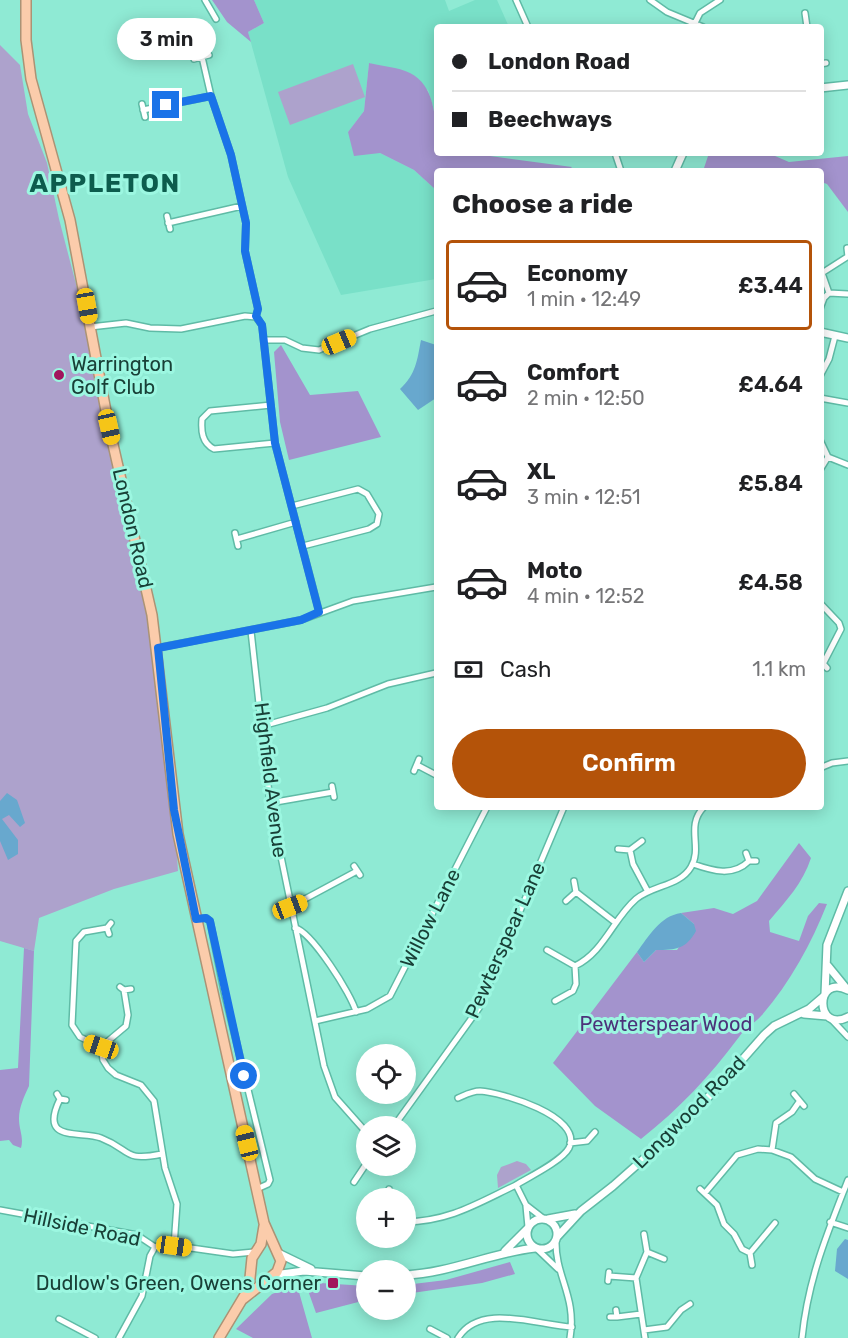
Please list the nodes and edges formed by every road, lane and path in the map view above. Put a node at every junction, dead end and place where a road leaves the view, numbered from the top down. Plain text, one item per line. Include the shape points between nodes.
1 (26, 0) edge
2 (205, 0) edge
3 (516, 0) edge
4 (650, 0) edge
5 (720, 0) edge
6 (805, 13) dead end
7 (216, 19) dead end
8 (695, 22) junction
9 (527, 24) edge
10 (698, 24) edge
11 (807, 24) edge
12 (195, 59) dead end
13 (848, 85) edge
14 (824, 88) edge
15 (211, 96) junction
16 (144, 110) dead end
17 (242, 206) junction
18 (167, 216) dead end
19 (846, 248) dead end
20 (847, 257) edge
21 (824, 270) edge
22 (824, 280) edge
23 (829, 293) junction
24 (848, 294) edge
25 (824, 302) edge
26 (434, 312) edge
27 (256, 316) junction
28 (90, 327) junction
29 (824, 333) edge
30 (835, 336) junction
31 (848, 338) edge
32 (264, 340) junction
33 (824, 368) edge
34 (824, 399) edge
35 (848, 404) edge
36 (271, 405) junction
37 (275, 443) junction
38 (824, 448) edge
39 (828, 457) junction
40 (824, 464) edge
41 (848, 465) edge
42 (292, 506) junction
43 (297, 522) junction
44 (238, 546) dead end
45 (303, 546) junction
46 (434, 586) edge
47 (824, 607) edge
48 (319, 612) junction
49 (251, 631) junction
50 (158, 648) junction
51 (824, 664) edge
52 (434, 673) edge
53 (262, 726) junction
54 (848, 761) edge
55 (417, 765) dead end
56 (824, 767) edge
57 (434, 774) edge
58 (333, 792) dead end
59 (270, 803) junction
60 (485, 810) edge
61 (563, 810) edge
62 (702, 810) edge
63 (642, 841) dead end
64 (618, 849) dead end
65 (630, 850) junction
66 (746, 854) dead end
67 (693, 864) junction
68 (357, 871) dead end
69 (574, 881) dead end
70 (647, 890) junction
71 (576, 892) junction
72 (848, 892) edge
73 (566, 901) dead end
74 (290, 907) junction
75 (616, 923) junction
76 (109, 928) dead end
77 (295, 928) junction
78 (547, 950) dead end
79 (827, 964) junction
80 (575, 966) junction
81 (125, 989) dead end
82 (847, 989) edge
83 (824, 995) junction
84 (555, 1001) dead end
85 (356, 1012) junction
86 (798, 1015) junction
87 (829, 1017) junction
88 (848, 1017) edge
89 (315, 1021) junction
90 (848, 1037) edge
91 (101, 1047) junction
92 (794, 1094) dead end
93 (61, 1098) dead end
94 (458, 1098) dead end
95 (401, 1116) edge
96 (356, 1122) edge
97 (595, 1132) dead end
98 (570, 1143) junction
99 (772, 1150) junction
100 (162, 1154) junction
101 (358, 1176) edge
102 (848, 1180) edge
103 (354, 1182) dead end
104 (516, 1185) junction
105 (843, 1192) junction
106 (526, 1205) junction
107 (0, 1210) edge
108 (580, 1211) junction
109 (545, 1219) junction
110 (416, 1221) edge
111 (830, 1222) junction
112 (264, 1223) junction
113 (776, 1223) dead end
114 (528, 1228) junction
115 (848, 1228) edge
116 (644, 1234) dead end
117 (556, 1239) junction
118 (174, 1246) junction
119 (155, 1247) junction
120 (536, 1248) junction
121 (257, 1251) junction
122 (647, 1252) junction
123 (277, 1253) junction
124 (500, 1253) junction
125 (750, 1253) junction
126 (233, 1254) junction
127 (664, 1259) dead end
128 (752, 1265) dead end
129 (252, 1267) junction
130 (316, 1271) junction
131 (416, 1273) edge
132 (561, 1273) junction
133 (356, 1275) edge
134 (273, 1276) junction
135 (609, 1276) dead end
136 (636, 1278) junction
137 (243, 1299) junction
138 (690, 1303) dead end
139 (641, 1314) junction
140 (614, 1315) dead end
141 (59, 1320) dead end
142 (572, 1327) junction
143 (430, 1329) dead end
144 (644, 1330) junction
145 (95, 1338) edge
146 (119, 1338) edge
147 (219, 1338) edge
148 (447, 1338) edge
149 (458, 1338) edge
150 (570, 1338) edge
151 (645, 1338) edge
152 (802, 1338) edge

1 - 28 highway, London Road via 28,66 70,220
2 - 7 street
3 - 9 street
4 - 8 street via 667,12
5 - 8 street via 700,13
6 - 11 street
8 - 10 street
12 - 15 street via 205,56
13 - 14 street
15 - 16 street
15 - 17 street via 224,131
17 - 18 street via 169,226
17 - 27 street
19 - 20 street
20 - 21 street
22 - 23 street
23 - 24 street
23 - 25 street
26 - 32 street via 370,329 319,350 285,340
27 - 28 street via 181,329 126,322
27 - 32 street
28 - 50 highway, London Road
29 - 30 street
30 - 31 street
30 - 33 street
32 - 36 street
34 - 35 street
36 - 37 street
36 - 37 street via 210,411 202,419 202,434 214,449
37 - 42 street
38 - 39 street
39 - 40 street
39 - 41 street
42 - 43 street
42 - 45 street via 358,489 367,494 379,514 376,524 369,529
43 - 44 street via 236,536
43 - 45 street
45 - 48 street
46 - 48 street via 353,601
47 - 51 street via 841,629
48 - 49 street
49 - 50 street
49 - 53 street, Highfield Avenue
50 - 112 highway, London Road via 174,810
52 - 53 street via 388,684 327,708
53 - 59 street, Highfield Avenue
54 - 56 street
55 - 57 street
58 - 59 street
59 - 74 street, Highfield Avenue
60 - 85 street, Willow Lane via 393,991 383,1002
61 - 95 street, Pewterspear Lane via 479,1008
62 - 67 street via 694,822
63 - 65 street
64 - 65 street
65 - 70 street
66 - 67 street via 753,861 726,872
67 - 70 street via 678,880
68 - 74 street
69 - 71 street
70 - 75 street
71 - 73 street
71 - 75 street
72 - 79 street via 831,934
74 - 77 street, Highfield Avenue
75 - 80 street via 597,950
76 - 91 street via 84,932 77,938 73,971 74,1029 85,1040
77 - 85 street via 308,934 350,996
77 - 89 street, Highfield Avenue
78 - 80 street
79 - 82 street
79 - 83 street
80 - 84 street via 573,991
81 - 91 street via 126,1026
82 - 83 street, Longwood Road via 836,987
83 - 86 street, Longwood Road
83 - 87 street via 822,1007
85 - 89 street
86 - 87 street, Longwood Road
86 - 108 street, Longwood Road via 774,1026 674,1132
87 - 88 street, Longwood Road
87 - 90 street
89 - 96 street, Highfield Avenue via 330,1087
91 - 100 street via 108,1068 141,1085 152,1096
92 - 99 street via 801,1104 776,1123
93 - 100 street via 56,1121 65,1134 99,1137 136,1158
94 - 98 street via 462,1092 484,1092 527,1102 564,1126
97 - 98 street via 586,1141
98 - 104 street via 557,1161
99 - 105 street via 791,1157 815,1179
99 - 125 street via 752,1149 737,1155 702,1191 717,1205 724,1224 742,1249
100 - 118 street via 177,1204
101 - 103 street
102 - 105 street
104 - 106 street
104 - 110 street via 456,1215
105 - 111 street
106 - 109 street
106 - 114 street
107 - 119 street, Hillside Road via 137,1235
108 - 109 street, Longwood Road
108 - 117 street, Longwood Road
109 - 114 street via 535,1220
109 - 117 street via 555,1226
111 - 115 street
111 - 152 street via 812,1276
112 - 121 highway, London Road
112 - 123 highway, London Road
113 - 125 street
114 - 120 street via 527,1237
114 - 124 street
116 - 122 street
117 - 120 street via 550,1247
117 - 132 street
118 - 119 street, Hillside Road
118 - 126 street, Hillside Road
119 - 146 street via 142,1296
120 - 124 street
120 - 132 street
121 - 123 highway via 266,1248
121 - 126 street, Hillside Road
121 - 129 highway
122 - 127 street
122 - 136 street
123 - 130 street
123 - 134 highway via 281,1265
124 - 131 street
125 - 128 street
126 - 129 street, Hillside Road
129 - 134 highway via 260,1276
129 - 137 highway via 251,1283
130 - 133 street
130 - 134 street
132 - 142 street via 571,1301
134 - 137 highway
135 - 136 street
136 - 139 street
137 - 147 highway
138 - 144 street via 667,1328
139 - 140 street
139 - 144 street
141 - 145 street
142 - 149 street via 488,1317 470,1323
142 - 150 street
143 - 148 street
144 - 151 street

